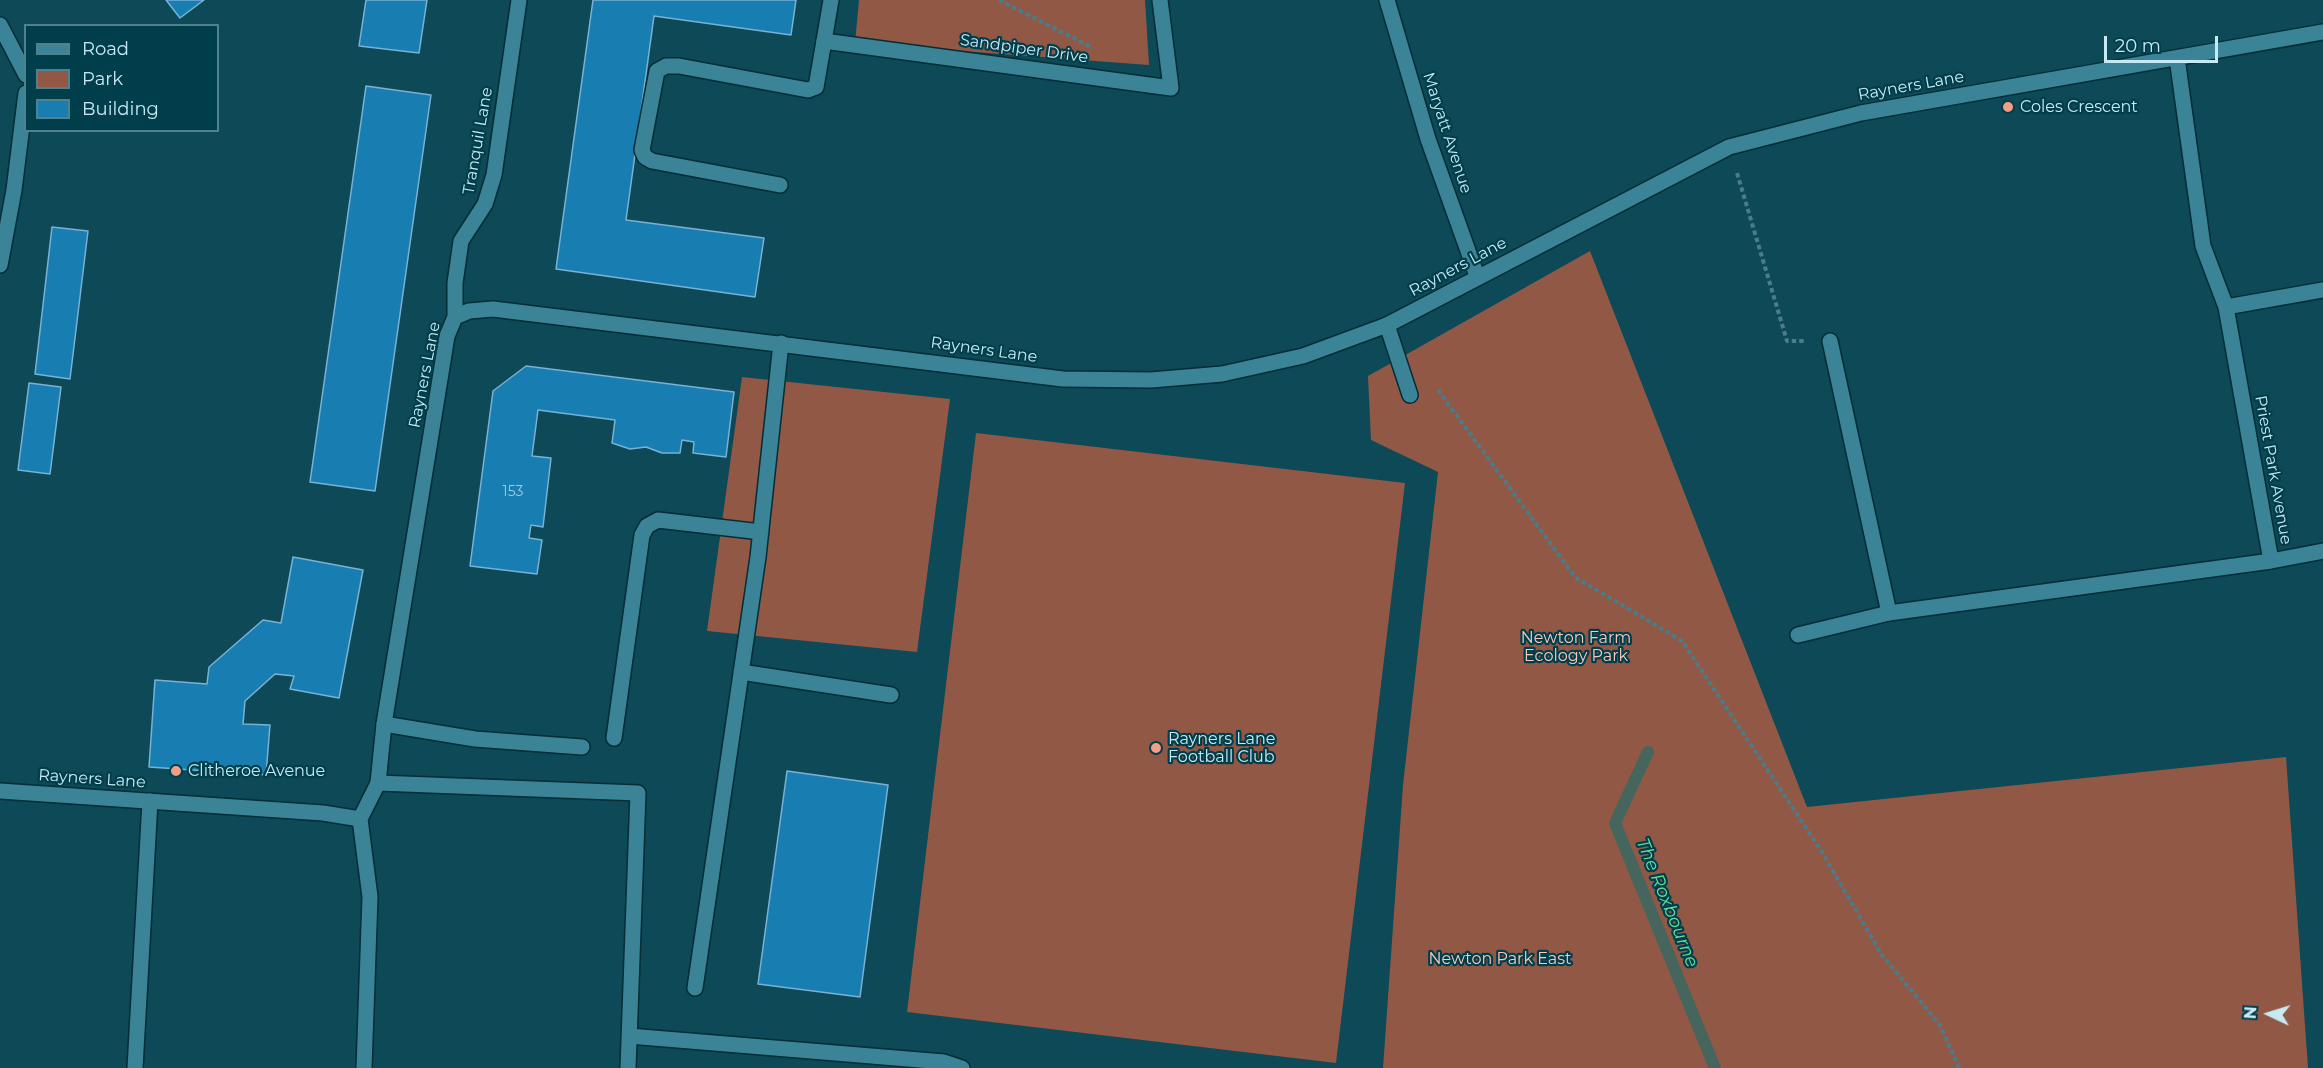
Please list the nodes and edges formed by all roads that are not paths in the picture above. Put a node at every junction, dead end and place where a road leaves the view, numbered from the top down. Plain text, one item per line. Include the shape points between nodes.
1 (519, 0) edge
2 (831, 0) edge
3 (1160, 0) edge
4 (1387, 0) edge
5 (0, 25) edge
6 (2323, 32) edge
7 (824, 40) junction
8 (2177, 58) junction
9 (24, 71) edge
10 (24, 109) edge
11 (780, 185) dead end
12 (0, 265) edge
13 (1477, 276) junction
14 (2323, 290) edge
15 (2226, 307) junction
16 (455, 317) junction
17 (1387, 326) junction
18 (1830, 341) road end
19 (781, 343) junction
20 (1410, 395) dead end
21 (761, 532) junction
22 (2323, 551) edge
23 (2271, 561) junction
24 (1889, 613) junction
25 (1798, 635) dead end
26 (741, 672) junction
27 (891, 695) dead end
28 (384, 724) junction
29 (614, 738) dead end
30 (582, 747) dead end
31 (378, 783) junction
32 (0, 791) edge
33 (150, 801) junction
34 (360, 819) junction
35 (695, 988) dead end
36 (629, 1036) junction
37 (135, 1068) edge
38 (364, 1068) edge
39 (628, 1068) edge
40 (962, 1068) edge

1 - 16 street, Tranquil Lane via 494,175 485,204 461,241
2 - 7 street
3 - 7 street, Sandpiper Drive via 1172,88
4 - 13 street, Maryatt Avenue via 1428,139
5 - 9 street
6 - 8 street, Rayners Lane
7 - 11 street via 816,87 808,90 679,66 657,71 642,150 645,157
8 - 13 street, Rayners Lane via 1861,113 1729,147
8 - 15 street, Priest Park Avenue via 2203,246
10 - 12 street
13 - 17 street, Rayners Lane
14 - 15 street
15 - 23 street, Priest Park Avenue
16 - 19 street, Rayners Lane via 493,309
16 - 28 street, Rayners Lane via 447,336
17 - 19 street, Rayners Lane via 1304,356 1222,374 1151,380 1063,379
17 - 20 street
18 - 24 street
19 - 21 street
21 - 26 street
21 - 29 street via 658,520 647,526 642,536
22 - 23 street
23 - 24 street, Priest Park Avenue
24 - 25 street, Priest Park Avenue
26 - 27 street
26 - 35 street
28 - 30 street via 475,739
28 - 31 street, Rayners Lane
31 - 34 street, Rayners Lane
31 - 36 street via 638,793
32 - 33 street, Rayners Lane
33 - 34 street, Rayners Lane
33 - 37 street
34 - 38 street via 370,897
36 - 39 street
36 - 40 street via 944,1062

